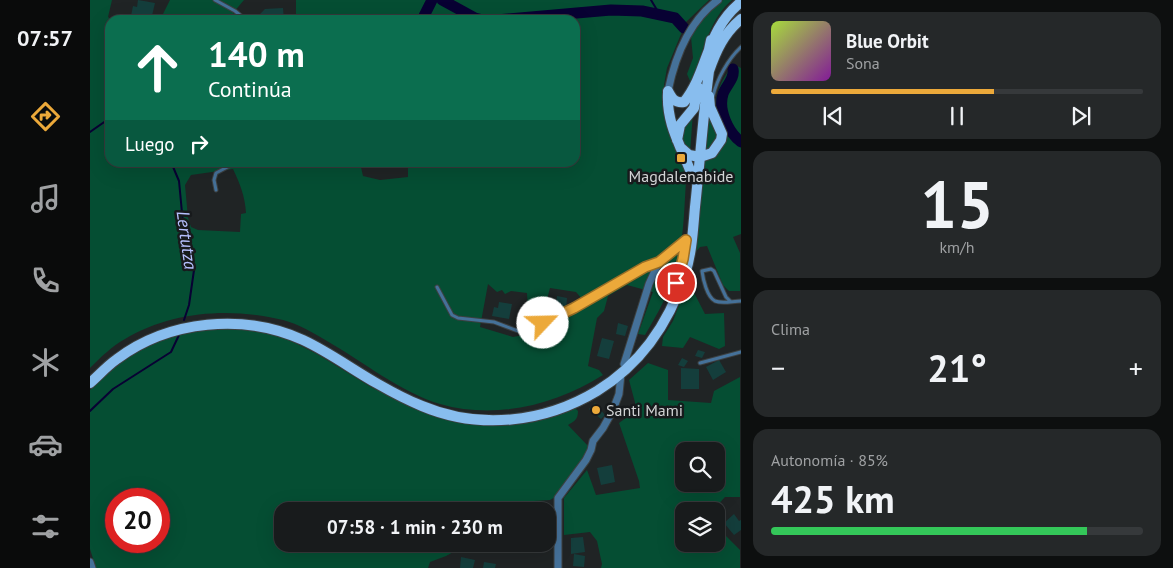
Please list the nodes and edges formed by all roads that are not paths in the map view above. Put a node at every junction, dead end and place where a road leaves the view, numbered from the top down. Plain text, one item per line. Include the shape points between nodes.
1 (216, 0) edge
2 (718, 0) edge
3 (740, 2) edge
4 (740, 7) edge
5 (240, 15) edge
6 (740, 19) edge
7 (719, 27) junction
8 (712, 40) junction
9 (740, 47) edge
10 (701, 69) junction
11 (707, 84) junction
12 (668, 91) junction
13 (714, 117) junction
14 (679, 143) junction
15 (697, 157) junction
16 (228, 167) edge
17 (692, 175) junction
18 (216, 190) dead end
19 (686, 240) junction
20 (659, 262) junction
21 (437, 287) dead end
22 (730, 301) junction
23 (740, 301) edge
24 (740, 352) edge
25 (700, 363) dead end
26 (624, 364) junction
27 (621, 374) junction
28 (90, 375) edge
29 (90, 383) edge
30 (90, 562) edge
31 (92, 568) edge
32 (558, 568) edge

1 - 5 lane
2 - 12 street via 690,31
3 - 7 main road
4 - 7 main road
6 - 11 main road via 716,51
7 - 8 main road
8 - 10 main road
8 - 15 main road via 700,90
9 - 13 lane via 715,86
10 - 12 main road via 692,93 684,102 673,100
10 - 14 main road via 694,108 680,125
11 - 13 main road
11 - 15 main road
12 - 14 main road via 667,106
13 - 15 main road via 722,134 721,140 712,153
14 - 15 main road via 689,155
14 - 17 main road
15 - 17 main road
15 - 27 main road via 688,262 676,299 655,338
16 - 18 lane via 216,174
17 - 19 main road
19 - 20 street
19 - 26 main road via 672,295 650,336
20 - 21 lane via 557,317 518,331 494,322 452,315
20 - 26 street
22 - 22 lane via 712,299 702,270 714,271
22 - 23 lane
24 - 25 lane
26 - 28 main road via 583,393 554,405 514,414 479,415 457,412 416,398 296,331 222,318 188,322 134,341
27 - 29 main road via 584,399 545,414 503,421 462,418 423,407 289,334 223,324 178,330 156,337 117,359
27 - 32 street via 613,410 593,441 586,460 558,498
30 - 31 street

